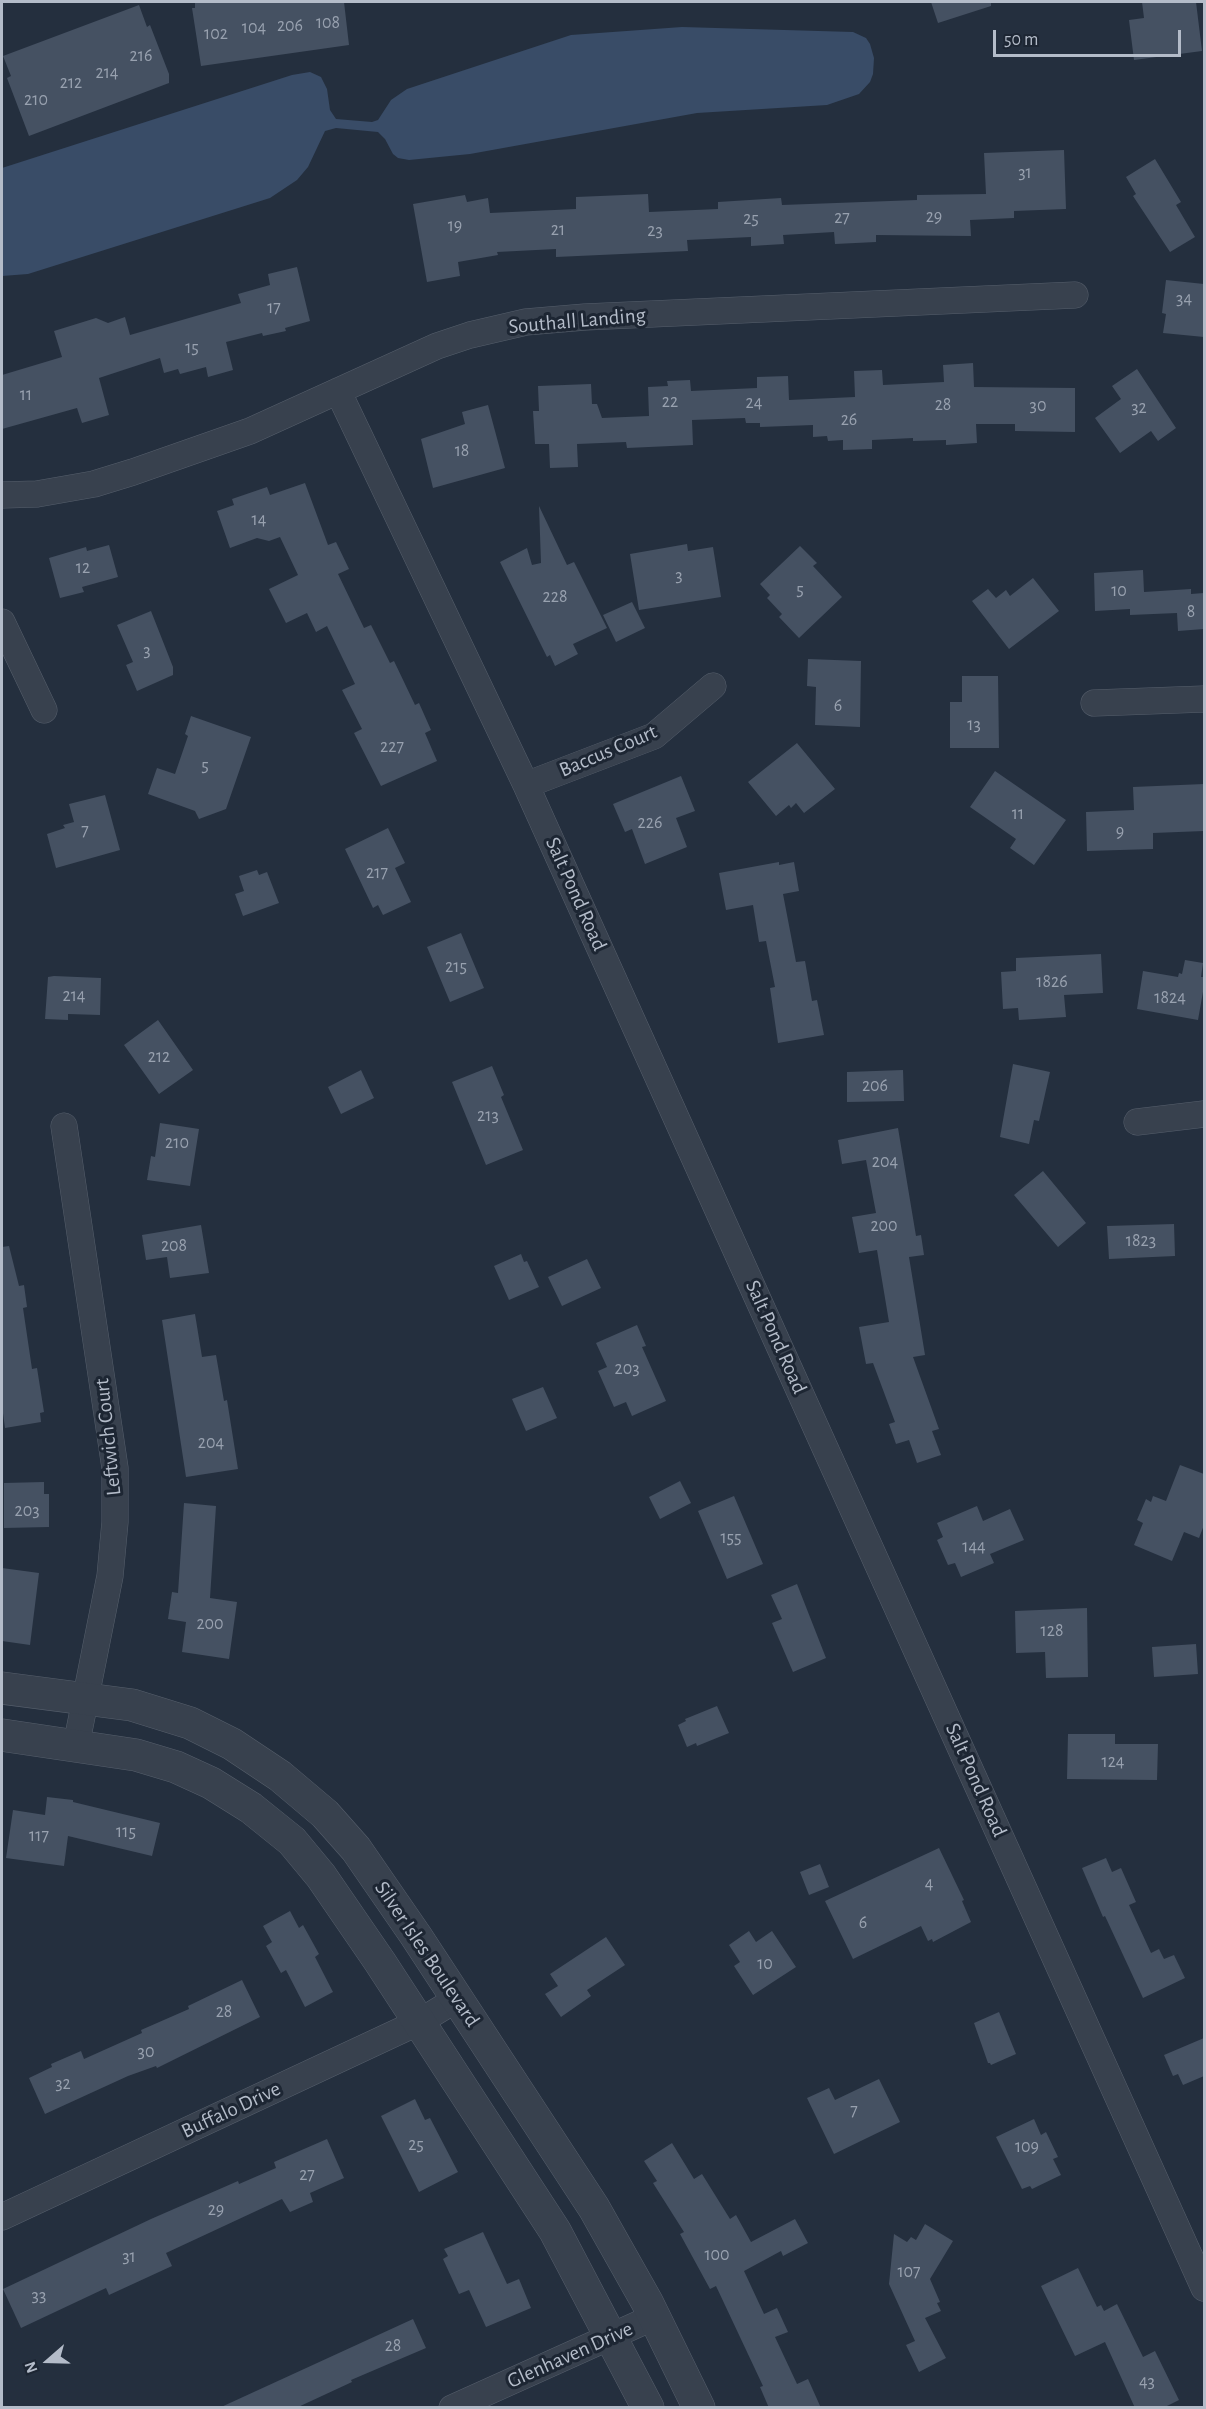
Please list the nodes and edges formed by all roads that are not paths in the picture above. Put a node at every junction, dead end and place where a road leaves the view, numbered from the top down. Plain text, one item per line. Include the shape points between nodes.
1 (1075, 295) dead end
2 (338, 391) junction
3 (2, 495) edge
4 (2, 622) edge
5 (713, 686) dead end
6 (1204, 699) edge
7 (1094, 703) dead end
8 (44, 710) dead end
9 (526, 785) junction
10 (1204, 1114) edge
11 (1137, 1122) dead end
12 (64, 1126) dead end
13 (2, 1688) edge
14 (85, 1699) junction
15 (2, 1735) edge
16 (76, 1746) junction
17 (458, 1999) junction
18 (419, 2022) junction
19 (2, 2217) edge
20 (1204, 2288) edge
21 (654, 2317) junction
22 (611, 2336) junction
23 (452, 2408) edge
24 (648, 2408) edge
25 (699, 2408) edge

1 - 2 street, Southall Landing via 526,322 437,346
2 - 3 street, Southall Landing via 250,430 94,484 37,495
2 - 9 street, Salt Pond Road
4 - 8 street
5 - 9 street, Baccus Court via 654,736
6 - 7 street
9 - 20 street, Salt Pond Road
10 - 11 street
12 - 14 street, Leftwich Court via 115,1468 110,1576
13 - 14 street, Silver Isles Boulevard
14 - 16 street, Leftwich Court
14 - 17 street, Silver Isles Boulevard via 132,1705 190,1723 232,1744 280,1776 325,1814 356,1849
15 - 16 street, Silver Isles Boulevard
16 - 18 street, Silver Isles Boulevard via 135,1755 176,1767 251,1808 292,1841 321,1876
17 - 18 street, Buffalo Drive
17 - 21 street, Silver Isles Boulevard via 594,2208
18 - 19 street, Buffalo Drive
18 - 22 street, Silver Isles Boulevard via 555,2231
21 - 22 street, Glenhaven Drive
21 - 25 street, Silver Isles Boulevard
22 - 23 street, Glenhaven Drive
22 - 24 street, Silver Isles Boulevard

